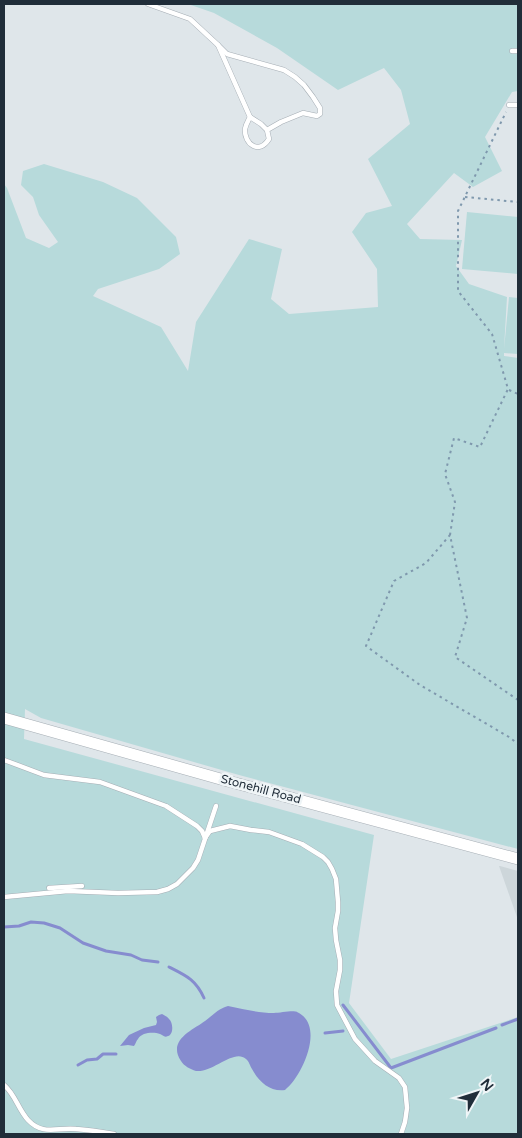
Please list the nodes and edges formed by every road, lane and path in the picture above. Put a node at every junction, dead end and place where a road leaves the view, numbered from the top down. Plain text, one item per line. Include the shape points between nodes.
1 (148, 4) edge
2 (218, 45) junction
3 (512, 51) dead end
4 (518, 51) edge
5 (509, 105) joint
6 (518, 105) edge
7 (250, 117) junction
8 (267, 130) junction
9 (465, 197) junction
10 (518, 202) edge
11 (508, 389) junction
12 (518, 394) edge
13 (450, 535) junction
14 (518, 700) edge
15 (4, 718) edge
16 (518, 744) edge
17 (4, 760) edge
18 (216, 806) dead end
19 (205, 838) junction
20 (518, 859) edge
21 (82, 886) dead end
22 (49, 888) dead end
23 (4, 897) edge
24 (4, 1085) edge
25 (114, 1134) edge
26 (401, 1134) edge

1 - 2 lane via 190,20
2 - 7 lane
2 - 8 lane via 227,54 284,70 304,85 320,108 317,116 303,113
3 - 4 lane
5 - 6 lane
5 - 9 path
7 - 8 lane
7 - 8 lane via 245,132 254,147 266,143 269,139
9 - 10 path
9 - 11 path via 458,211 458,291 492,334
11 - 12 path
11 - 13 path via 480,447 454,438 445,474 456,502
13 - 14 path via 467,618 455,657
13 - 16 path via 426,563 394,581 366,646 420,686
15 - 20 street, Stonehill Road
17 - 19 lane via 44,775 100,782 166,806 197,826
18 - 19 lane
19 - 23 lane via 193,868 168,889 118,893 68,891
19 - 26 lane via 210,831 230,826 269,832 302,844 328,862 336,879 338,902 335,928 340,960 337,1005 355,1039 405,1087 407,1108
21 - 22 lane
24 - 25 lane via 35,1126 45,1130 73,1128

